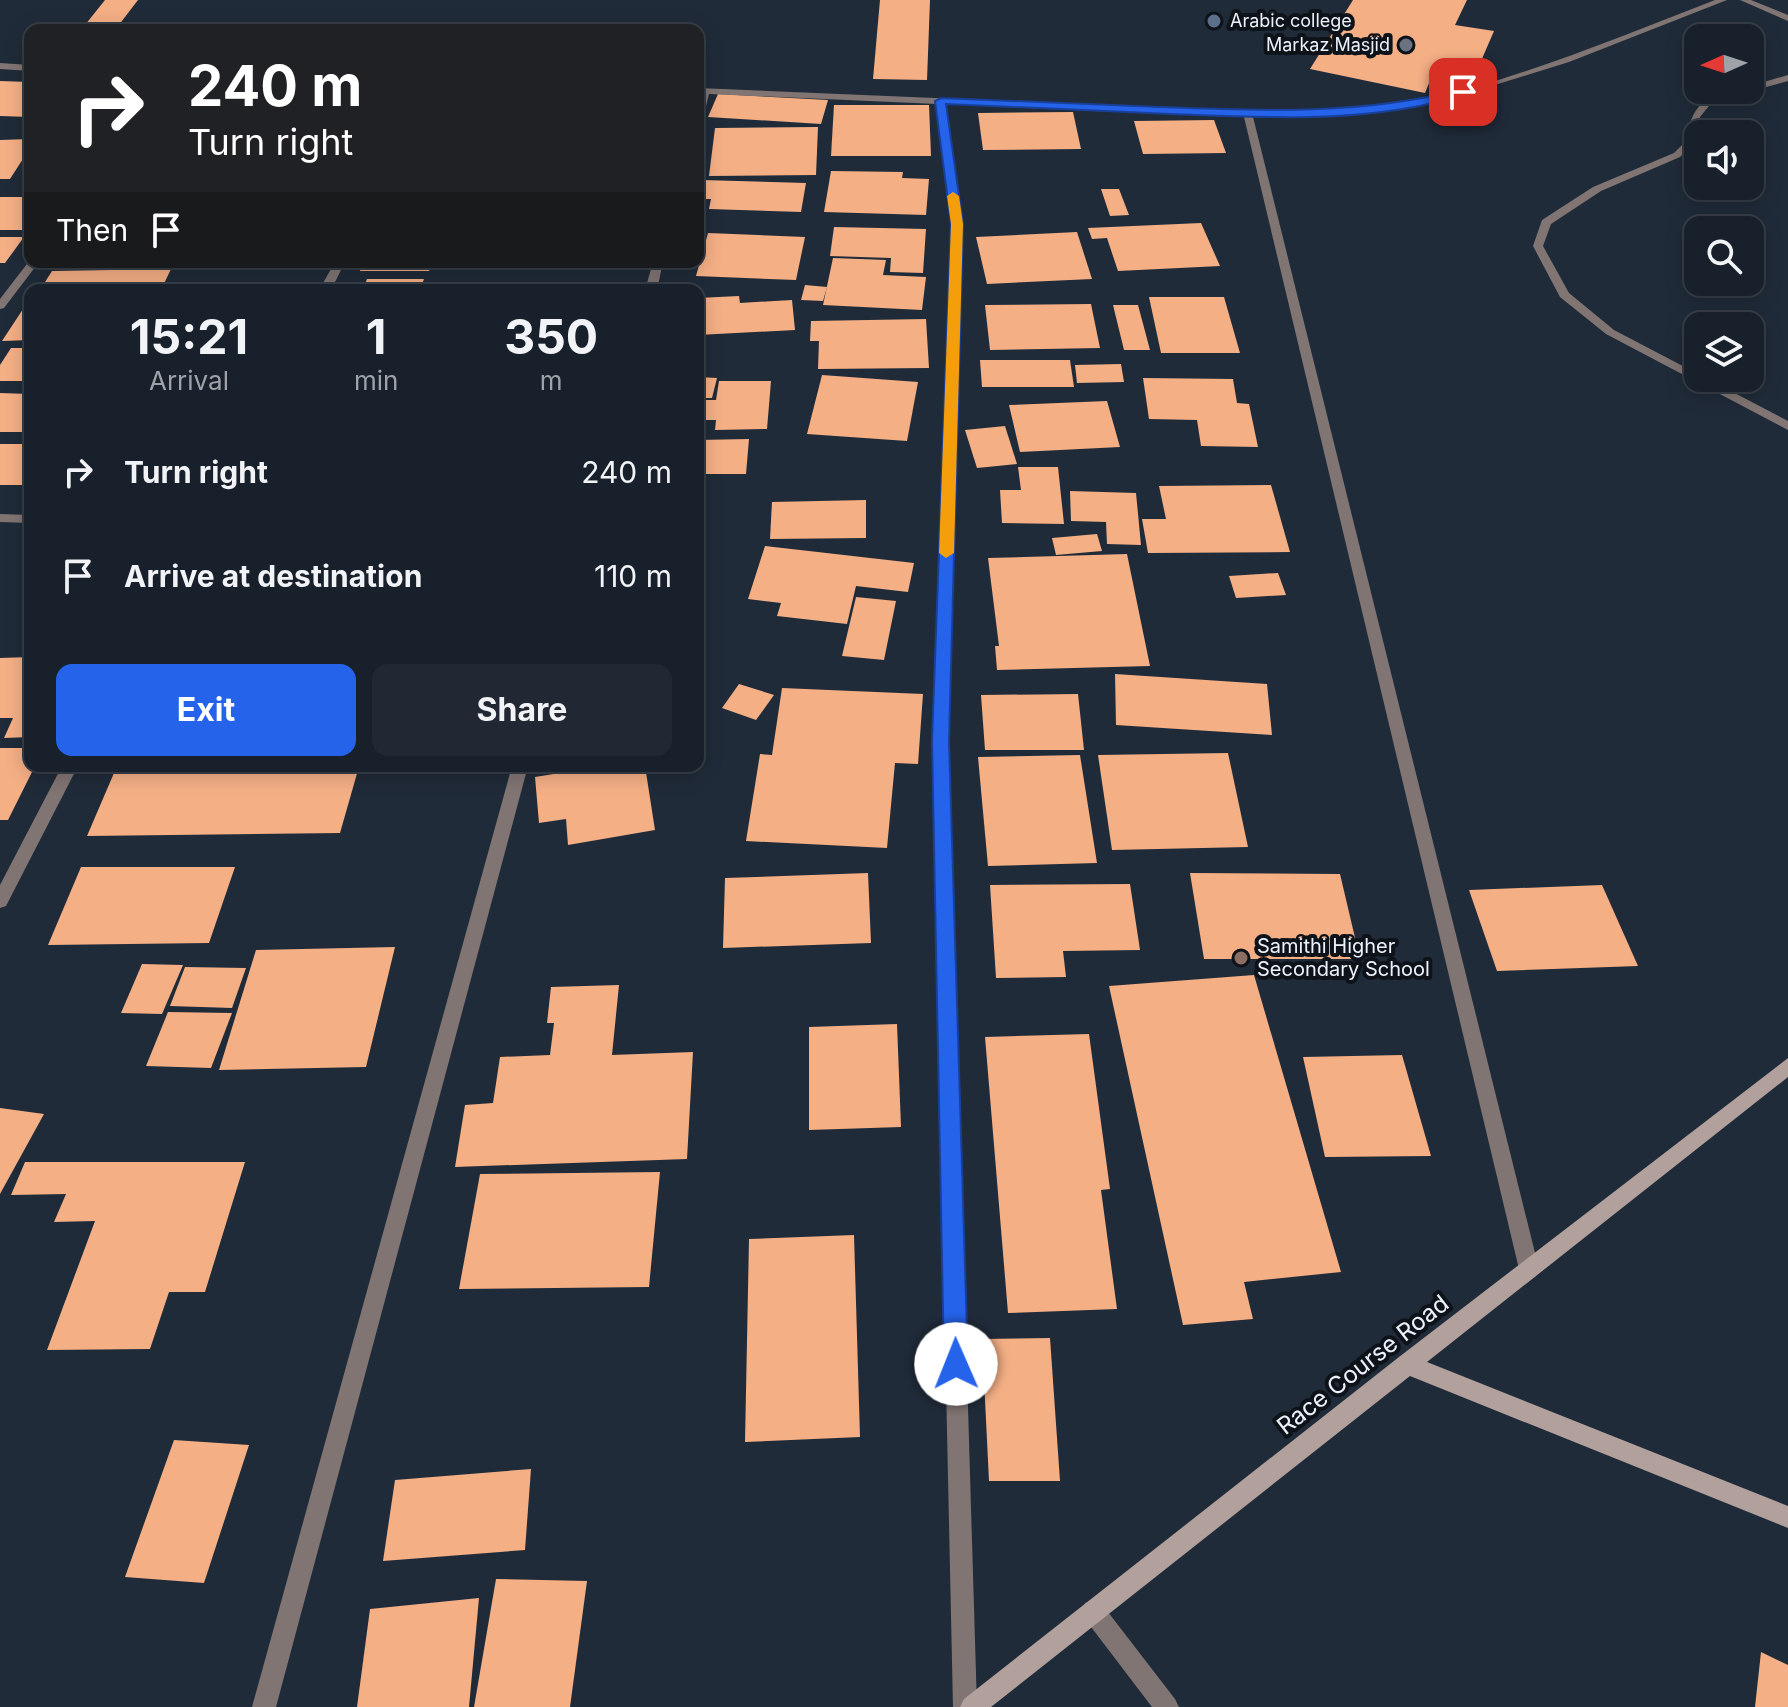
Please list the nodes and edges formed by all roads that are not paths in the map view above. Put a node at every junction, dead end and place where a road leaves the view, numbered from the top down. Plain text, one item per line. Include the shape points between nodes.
1 (1723, 0) edge
2 (1744, 0) edge
3 (1788, 18) edge
4 (0, 66) edge
5 (24, 68) edge
6 (1788, 78) edge
7 (1764, 84) edge
8 (704, 91) edge
9 (941, 101) junction
10 (1707, 104) edge
11 (1248, 114) junction
12 (29, 268) edge
13 (0, 306) edge
14 (1788, 426) edge
15 (0, 518) edge
16 (24, 519) edge
17 (67, 772) edge
18 (518, 772) edge
19 (0, 901) edge
20 (1788, 1066) edge
21 (1529, 1269) junction
22 (1406, 1364) junction
23 (1788, 1517) edge
24 (1093, 1611) junction
25 (264, 1707) edge
26 (965, 1707) edge
27 (972, 1707) edge
28 (1167, 1707) edge

1 - 11 street via 1566,60 1437,100 1329,114
2 - 3 street
4 - 5 street
6 - 7 street
8 - 9 street
9 - 11 street
9 - 26 street via 957,224 940,741
10 - 14 street via 1696,112 1693,140 1677,155 1597,189 1546,222 1538,246 1564,295 1610,332
11 - 21 street
12 - 13 street
15 - 16 street
17 - 19 street
18 - 25 street
20 - 21 main road, Race Course Road
21 - 22 main road, Race Course Road
22 - 23 main road
22 - 24 main road, Race Course Road
24 - 27 main road, Race Course Road
24 - 28 street

